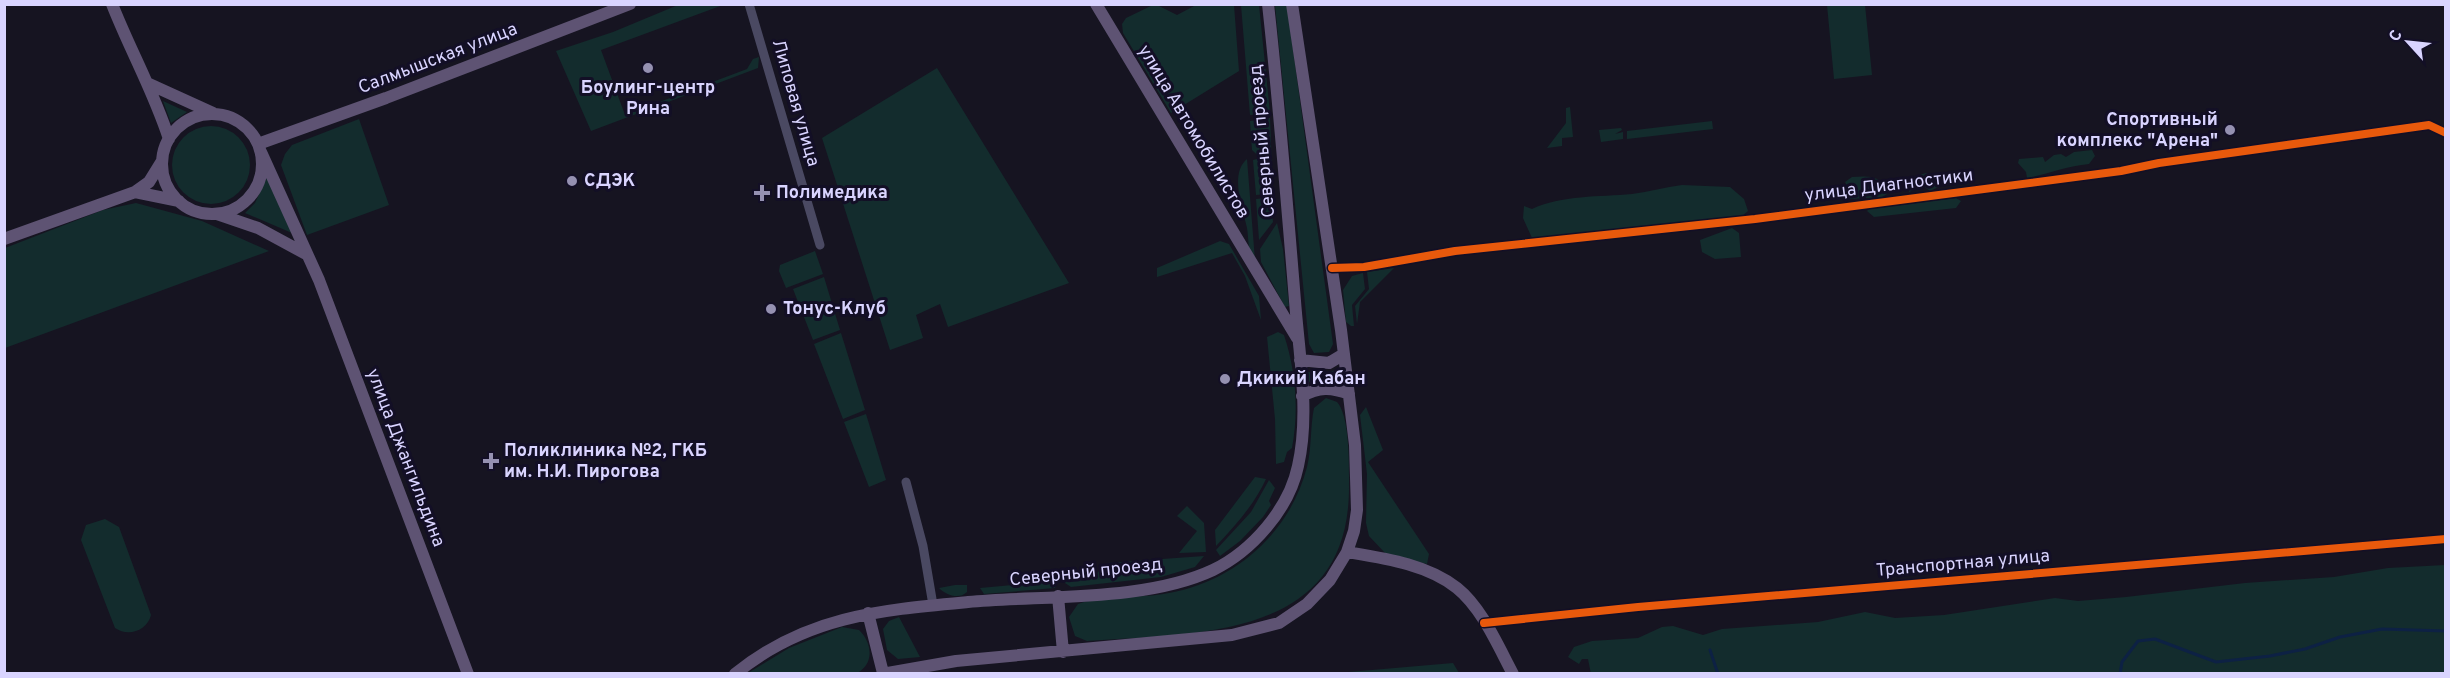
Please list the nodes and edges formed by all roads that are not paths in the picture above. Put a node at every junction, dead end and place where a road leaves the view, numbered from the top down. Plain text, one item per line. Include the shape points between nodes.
1 (112, 4) edge
2 (630, 4) edge
3 (749, 4) edge
4 (1096, 4) edge
5 (1268, 4) edge
6 (1292, 4) edge
7 (147, 83) junction
8 (213, 113) junction
9 (2445, 133) edge
10 (169, 139) junction
11 (260, 148) junction
12 (162, 160) junction
13 (135, 192) junction
14 (179, 201) junction
15 (218, 214) junction
16 (4, 239) edge
17 (820, 245) dead end
18 (308, 255) junction
19 (1332, 268) junction
20 (1298, 339) junction
21 (1344, 354) junction
22 (1300, 360) junction
23 (1349, 394) junction
24 (1302, 396) junction
25 (906, 482) dead end
26 (2445, 539) edge
27 (1347, 552) junction
28 (1058, 596) junction
29 (933, 605) junction
30 (868, 613) junction
31 (1484, 623) junction
32 (1063, 652) junction
33 (882, 673) edge
34 (468, 674) edge
35 (735, 674) edge
36 (1513, 674) edge

1 - 7 main road
2 - 11 main road, Салмышская улица
3 - 17 street, Липовая улица
4 - 20 main road, улица Автомобилистов
5 - 20 main road, Северный проезд
6 - 19 main road
7 - 8 main road
7 - 10 main road
8 - 10 main road via 195,116 180,125
8 - 11 main road via 231,117 248,128
9 - 19 street, улица Диагностики via 2429,125 2121,171 1755,219 1514,243 1364,267
10 - 12 main road
11 - 15 main road via 262,174 253,193 238,207
11 - 18 main road, улица Джангильдина
12 - 13 main road via 149,182
12 - 14 main road via 163,175
13 - 14 main road
13 - 16 main road
14 - 15 main road via 197,211
15 - 18 main road via 258,228
18 - 34 main road, улица Джангильдина
19 - 21 main road
20 - 22 main road, Северный проезд
21 - 22 main road via 1329,363
21 - 23 main road
22 - 24 main road, Северный проезд
23 - 24 main road via 1335,388 1316,389
23 - 27 main road via 1357,500
24 - 28 main road, Северный проезд via 1301,446 1294,481 1269,524 1250,544 1215,569 1170,584
25 - 29 street
26 - 31 street, Транспортная улица
27 - 31 main road via 1403,563 1447,582 1458,589
27 - 32 main road via 1330,580 1307,604 1279,623 1232,635
28 - 29 main road, Северный проезд
28 - 32 main road
29 - 30 main road, Северный проезд
30 - 33 main road
30 - 35 main road, Северный проезд via 817,626 776,644
31 - 36 main road
32 - 33 main road via 956,660

